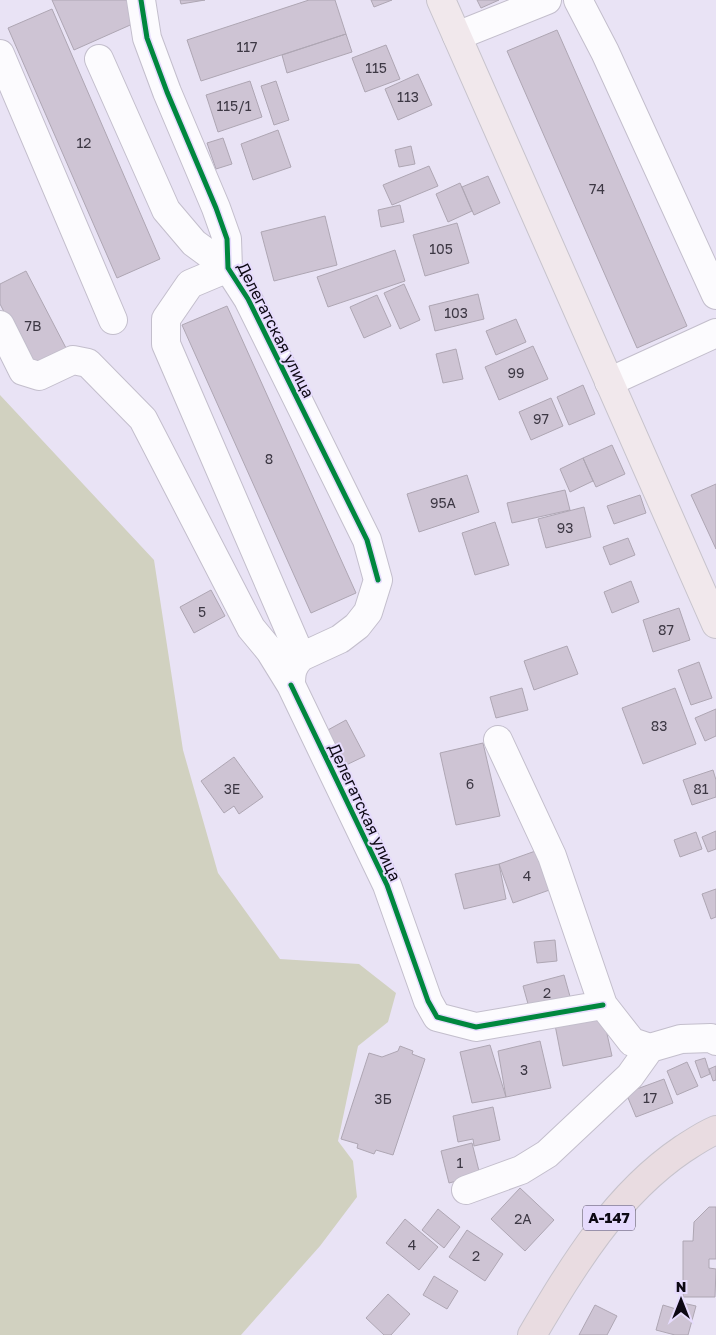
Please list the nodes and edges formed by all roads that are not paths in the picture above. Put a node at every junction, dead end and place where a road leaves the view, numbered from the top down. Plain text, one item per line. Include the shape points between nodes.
1 (141, 0) edge
2 (441, 0) edge
3 (547, 0) edge
4 (578, 0) edge
5 (457, 36) junction
6 (0, 54) edge
7 (98, 59) dead end
8 (228, 268) junction
9 (716, 295) edge
10 (113, 320) dead end
11 (0, 325) edge
12 (716, 333) edge
13 (609, 382) junction
14 (716, 624) edge
15 (301, 656) junction
16 (291, 686) junction
17 (498, 740) dead end
18 (603, 1006) junction
19 (716, 1041) edge
20 (650, 1048) junction
21 (716, 1130) edge
22 (466, 1190) dead end
23 (528, 1335) edge

1 - 8 street, Делегатская улица via 147,38 227,239
2 - 5 main road
3 - 5 street
4 - 9 street
5 - 13 main road
6 - 10 street
7 - 8 street via 166,210 194,243
8 - 15 street via 190,284 166,319 166,344
8 - 15 street, Делегатская улица via 248,299 366,540 378,580 368,612 357,626 340,639
11 - 16 street via 23,371 39,376 74,360 88,364 143,419 250,628 270,651
12 - 13 street
13 - 14 main road
15 - 16 street via 291,672
16 - 18 street, Делегатская улица via 387,885 428,1001 437,1017 476,1027
17 - 18 street via 552,856
18 - 20 street via 632,1042
19 - 20 street via 711,1038 682,1039
20 - 22 street via 630,1076 547,1154 521,1170
21 - 23 highway, А-147 via 664,1162 628,1194 595,1235

